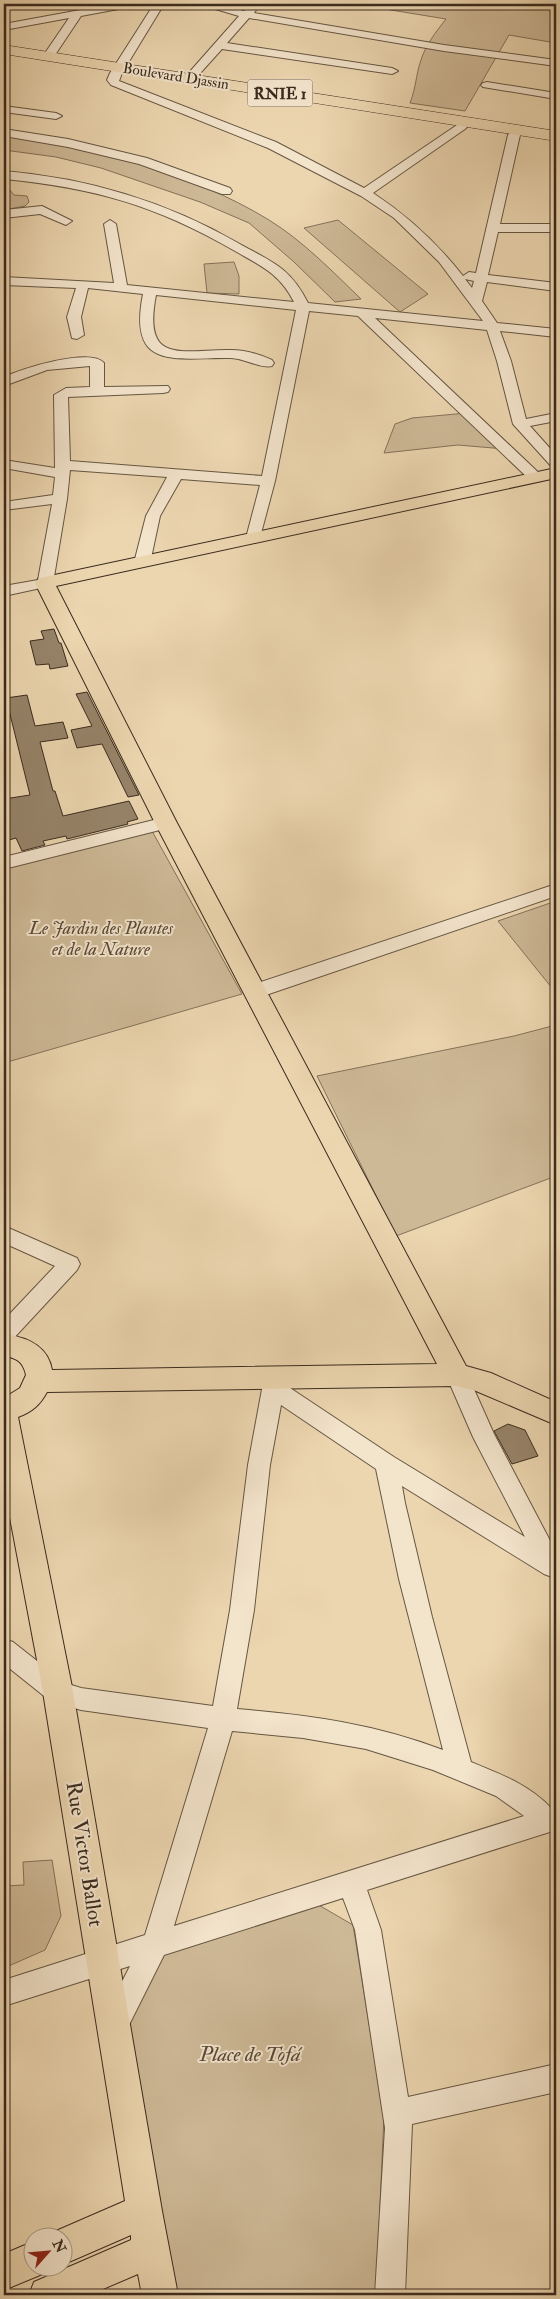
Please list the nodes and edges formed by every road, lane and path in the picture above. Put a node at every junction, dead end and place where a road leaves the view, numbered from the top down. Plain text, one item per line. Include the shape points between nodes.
1 (129, 4) edge
2 (160, 4) edge
3 (209, 4) edge
4 (256, 4) edge
5 (78, 13) junction
6 (247, 15) junction
7 (4, 27) edge
8 (220, 45) junction
9 (4, 49) edge
10 (4, 56) edge
11 (49, 56) junction
12 (556, 63) edge
13 (118, 70) junction
14 (392, 71) dead end
15 (190, 78) junction
16 (487, 84) dead end
17 (556, 96) edge
18 (4, 109) edge
19 (56, 116) dead end
20 (461, 127) junction
21 (4, 133) edge
22 (514, 135) junction
23 (556, 136) edge
24 (556, 142) edge
25 (4, 175) edge
26 (226, 191) dead end
27 (365, 193) junction
28 (4, 214) edge
29 (66, 221) dead end
30 (110, 224) dead end
31 (492, 228) junction
32 (556, 228) edge
33 (456, 274) junction
34 (480, 278) junction
35 (4, 281) edge
36 (83, 284) junction
37 (121, 288) junction
38 (556, 288) edge
39 (150, 291) junction
40 (476, 301) junction
41 (302, 306) junction
42 (361, 312) junction
43 (492, 326) junction
44 (556, 333) edge
45 (77, 335) dead end
46 (294, 360) junction
47 (268, 363) junction
48 (255, 372) dead end
49 (4, 382) edge
50 (163, 389) dead end
51 (97, 390) junction
52 (556, 417) edge
53 (520, 424) junction
54 (556, 463) edge
55 (4, 464) edge
56 (63, 470) junction
57 (556, 473) edge
58 (176, 474) junction
59 (535, 477) junction
60 (268, 481) junction
61 (60, 499) junction
62 (4, 506) edge
63 (254, 538) junction
64 (142, 562) junction
65 (45, 583) junction
66 (4, 591) edge
67 (166, 823) junction
68 (4, 863) edge
69 (556, 890) edge
70 (256, 991) junction
71 (4, 1234) edge
72 (4, 1334) edge
73 (4, 1345) edge
74 (457, 1374) junction
75 (39, 1381) junction
76 (269, 1382) junction
77 (4, 1410) edge
78 (4, 1414) edge
79 (556, 1414) edge
80 (386, 1464) junction
81 (554, 1569) edge
82 (4, 1650) edge
83 (58, 1692) junction
84 (223, 1719) junction
85 (461, 1770) junction
86 (550, 1819) edge
87 (351, 1882) junction
88 (156, 1943) junction
89 (102, 1960) junction
90 (4, 1993) edge
91 (114, 2026) junction
92 (556, 2078) edge
93 (397, 2113) junction
94 (144, 2211) junction
95 (72, 2242) edge
96 (152, 2249) junction
97 (22, 2264) edge
98 (4, 2272) edge
99 (47, 2295) edge
100 (160, 2295) edge
101 (390, 2295) edge

1 - 5 street
2 - 13 street
3 - 6 street
4 - 6 street
5 - 7 street
5 - 11 street
6 - 8 street
6 - 12 street
8 - 14 street
8 - 15 street
9 - 11 highway, Boulevard Djassin / RNIE 1
10 - 13 highway, Boulevard Djassin / RNIE 1
11 - 13 highway, Boulevard Djassin / RNIE 1
13 - 15 highway, Boulevard Djassin / RNIE 1
13 - 20 highway, Boulevard Djassin / RNIE 1
13 - 27 street via 113,80 120,86 272,145
15 - 23 highway, Boulevard Djassin / RNIE 1
16 - 17 street
18 - 19 street
20 - 22 highway, Boulevard Djassin / RNIE 1
20 - 27 street
21 - 26 street via 68,143 134,159
22 - 24 highway, Boulevard Djassin / RNIE 1
22 - 31 street
25 - 41 street via 92,188 145,202 190,220 280,272
27 - 33 street via 398,215
28 - 29 street via 42,210
30 - 37 street
31 - 32 street
31 - 34 street
33 - 34 street
33 - 40 street
34 - 38 street
34 - 40 street
35 - 36 street
36 - 37 street
36 - 45 street via 74,317
37 - 39 street
39 - 41 street
39 - 47 street via 146,315 148,334 159,349 188,358 242,354
40 - 43 street
41 - 42 street
41 - 46 street
42 - 43 street
42 - 59 street
43 - 44 street
43 - 53 street
46 - 47 street
46 - 60 street
47 - 48 street
49 - 51 street via 19,374 58,363 94,362 97,363
50 - 51 street
51 - 56 street via 61,395
52 - 53 street
53 - 54 street
55 - 56 street
56 - 58 street
56 - 61 street
57 - 59 main road
58 - 60 street
58 - 64 street via 152,516
59 - 63 main road
60 - 63 street
61 - 62 street
61 - 65 street
63 - 64 main road
64 - 65 main road
65 - 66 street
65 - 67 main road
67 - 68 street
67 - 70 main road
69 - 70 street
70 - 74 main road
71 - 72 street via 70,1264
73 - 75 main road via 17,1347 32,1356 39,1370
74 - 76 main road
74 - 79 main road via 481,1381
74 - 81 street via 484,1437
75 - 76 main road
75 - 77 main road via 27,1400
76 - 80 street
76 - 84 street via 242,1610
78 - 83 main road, Rue Victor Ballot
80 - 81 street
80 - 85 street via 427,1646
82 - 83 street
83 - 84 street via 82,1699
83 - 89 main road, Rue Victor Ballot
84 - 85 street via 303,1726 366,1737
84 - 88 street
85 - 86 street via 505,1788
86 - 87 street
87 - 88 street
87 - 93 street via 368,1930
88 - 89 street
88 - 91 street
89 - 90 street
89 - 91 main road, Rue Victor Ballot
91 - 94 main road, Rue Victor Ballot
92 - 93 street
93 - 101 street
94 - 95 main road
94 - 96 main road, Rue Victor Ballot
96 - 99 main road
96 - 100 main road, Rue Victor Ballot
97 - 98 main road

